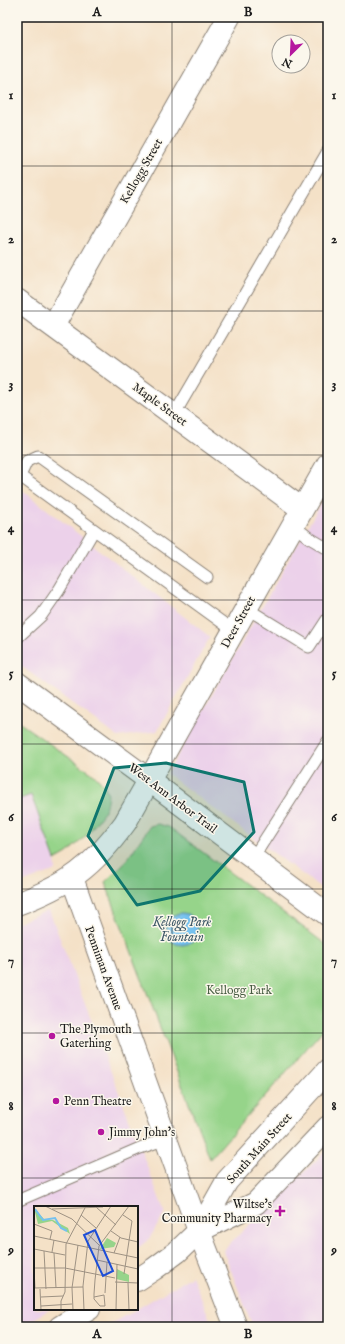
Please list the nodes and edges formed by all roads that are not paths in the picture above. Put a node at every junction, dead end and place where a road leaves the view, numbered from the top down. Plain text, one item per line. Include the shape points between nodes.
1 (229, 17) edge
2 (328, 151) edge
3 (17, 300) edge
4 (53, 326) junction
5 (174, 415) junction
6 (328, 464) edge
7 (298, 517) junction
8 (94, 530) junction
9 (328, 549) edge
10 (207, 577) dead end
11 (246, 608) junction
12 (328, 618) edge
13 (234, 630) junction
14 (17, 638) edge
15 (17, 683) edge
16 (328, 740) edge
17 (149, 780) junction
18 (253, 858) junction
19 (72, 878) junction
20 (17, 904) edge
21 (328, 915) edge
22 (328, 1070) edge
23 (328, 1127) edge
24 (166, 1139) junction
25 (17, 1201) edge
26 (199, 1231) junction
27 (138, 1279) edge
28 (87, 1310) edge
29 (60, 1327) edge
30 (236, 1327) edge

1 - 4 street, Kellogg Street
2 - 5 lane
3 - 4 street, Maple Street
4 - 5 street, Maple Street
5 - 7 street, Maple Street
6 - 7 street, Deer Street
7 - 9 lane via 308,537
7 - 11 street, Deer Street
8 - 10 lane via 20,476 27,461 38,456
8 - 13 lane
8 - 14 lane via 41,616
11 - 12 lane via 309,647
11 - 13 street, Deer Street
13 - 17 street, Deer Street
15 - 17 street, West Ann Arbor Trail
16 - 18 lane
17 - 18 street, West Ann Arbor Trail
17 - 19 street, Deer Street via 125,823 111,842 94,861
18 - 21 street, West Ann Arbor Trail
19 - 20 street, Deer Street via 42,895
19 - 24 street, Penniman Avenue
22 - 26 street, South Main Street via 227,1181
23 - 26 street, South Main Street via 256,1203
24 - 25 lane
24 - 26 street, Penniman Avenue
26 - 27 street, South Main Street via 177,1252
26 - 30 street, Penniman Avenue
28 - 29 street

